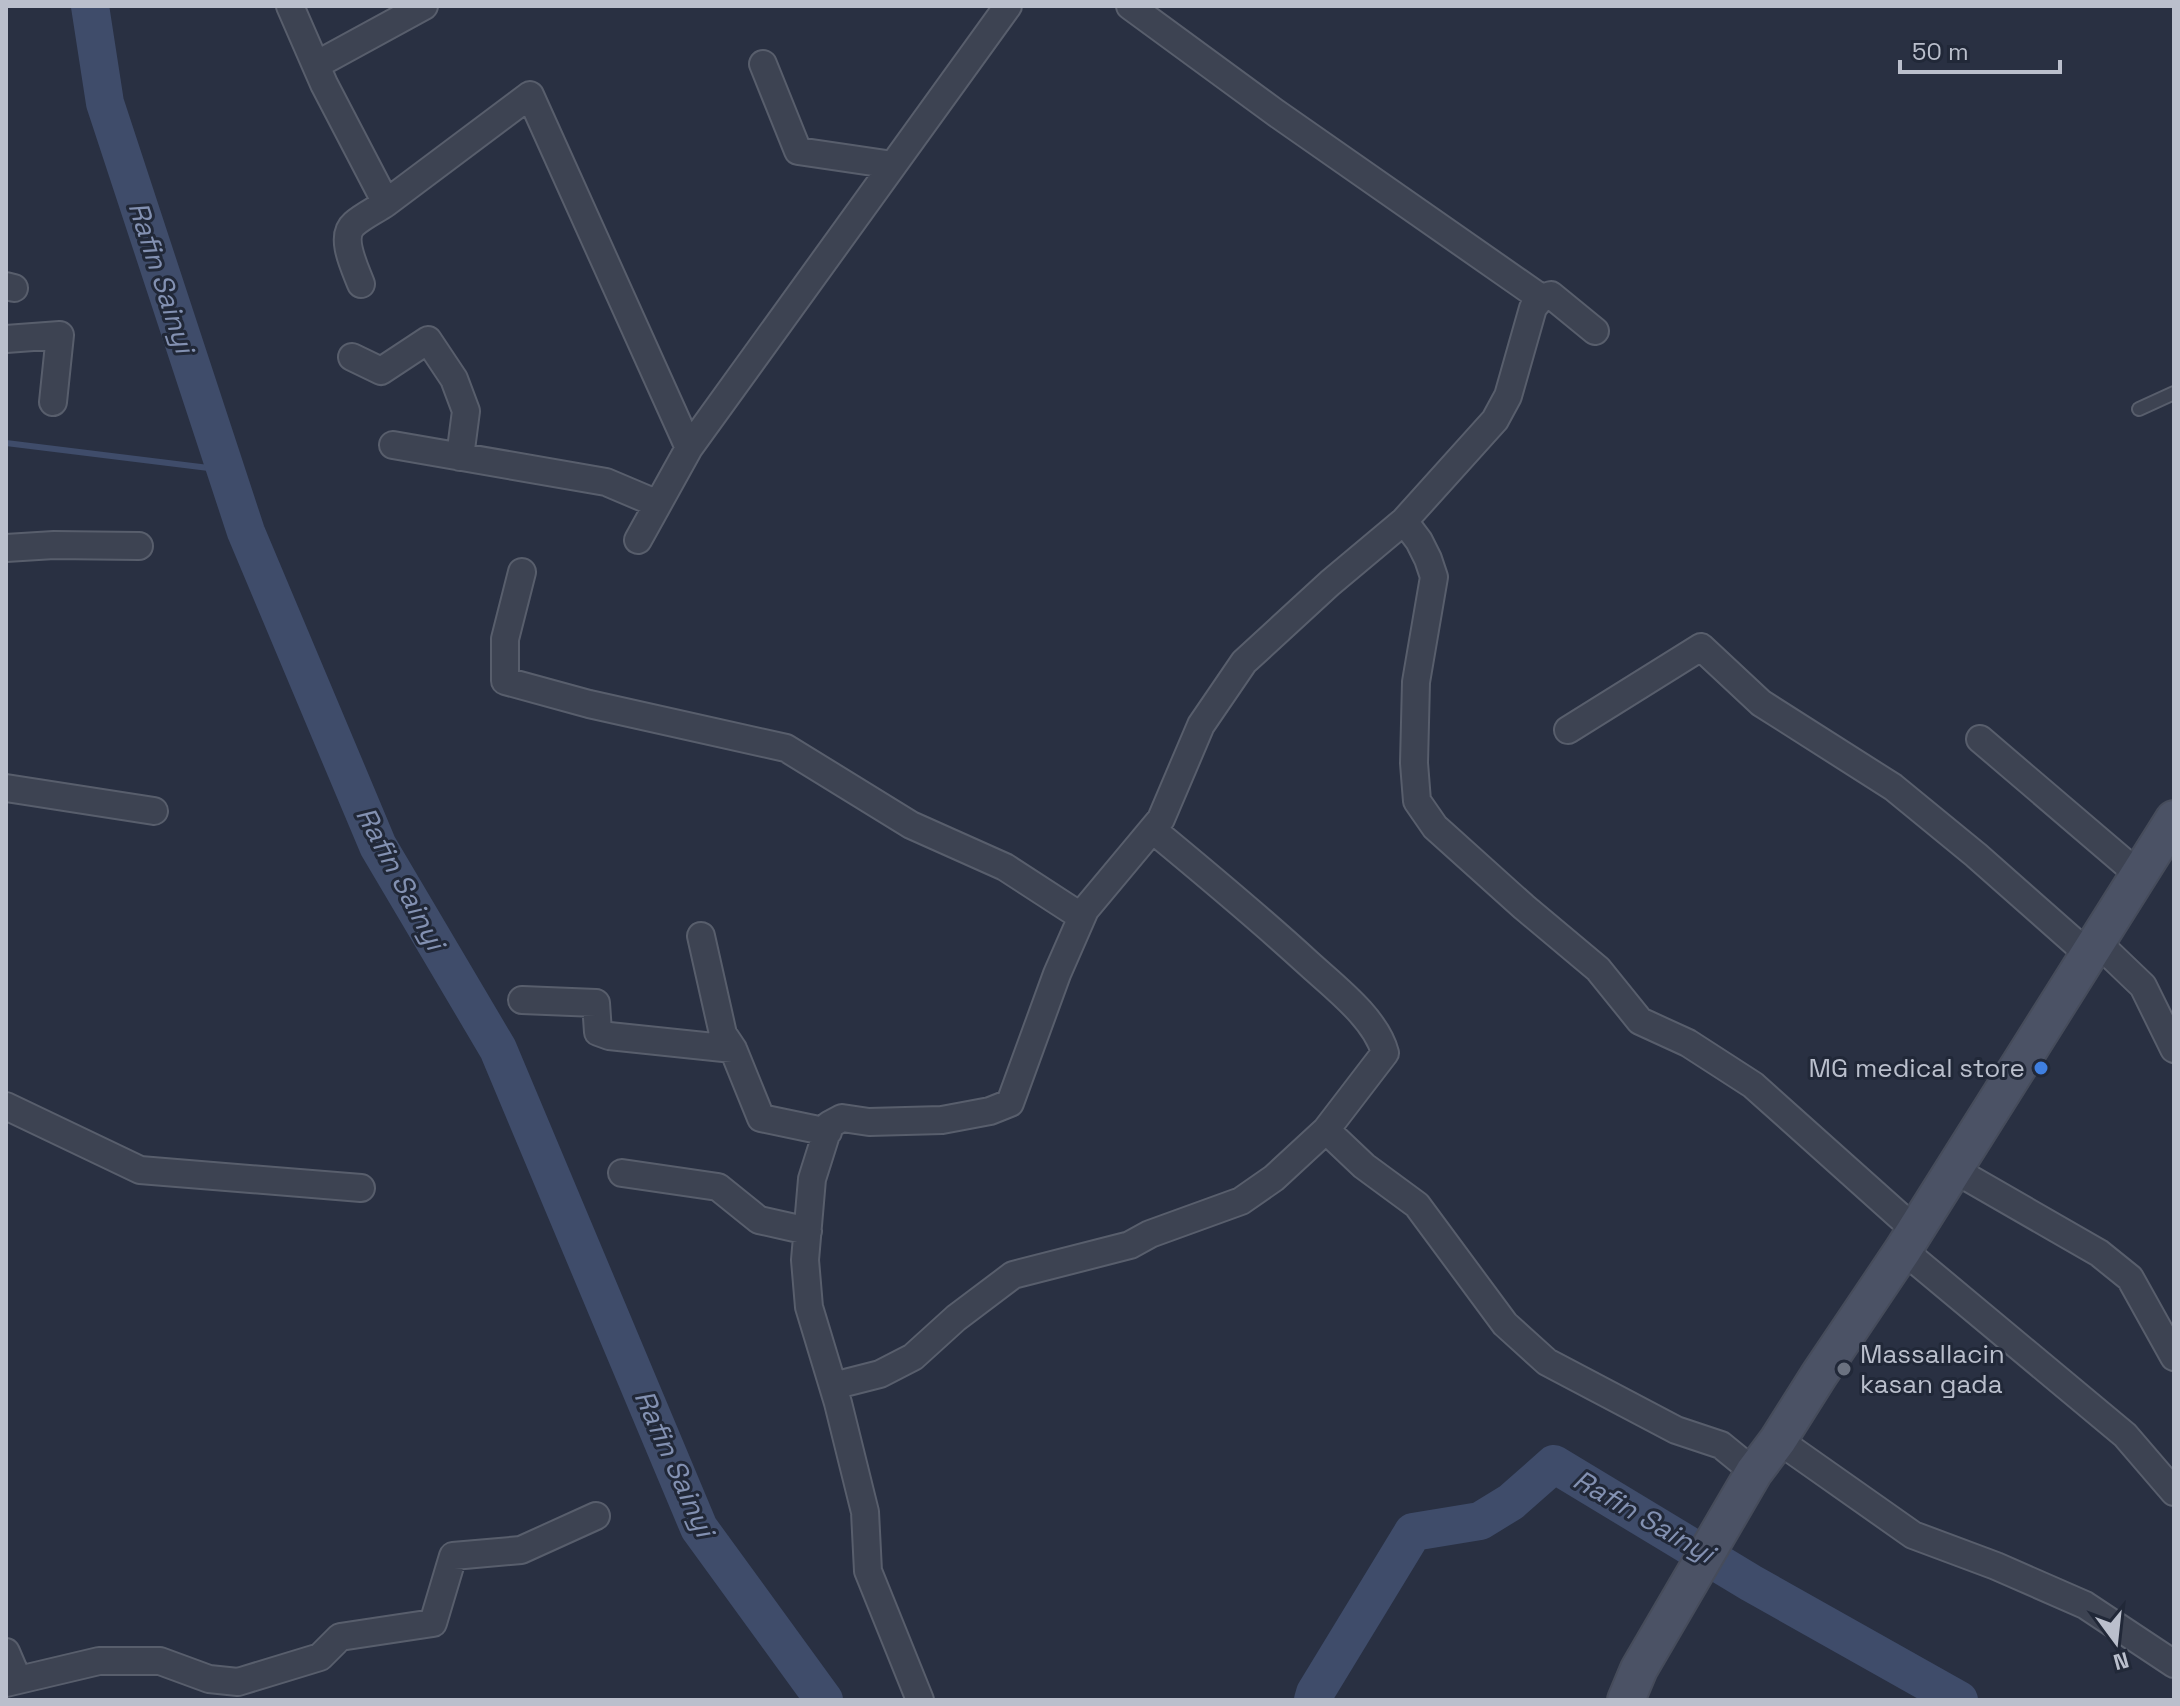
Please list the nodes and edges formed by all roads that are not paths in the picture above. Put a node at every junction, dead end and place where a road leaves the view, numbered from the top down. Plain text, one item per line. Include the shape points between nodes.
1 (290, 6) edge
2 (424, 6) edge
3 (1008, 6) edge
4 (1130, 6) edge
5 (763, 64) dead end
6 (316, 65) junction
7 (893, 165) junction
8 (386, 203) junction
9 (361, 284) dead end
10 (1541, 298) junction
11 (1595, 331) dead end
12 (6, 339) edge
13 (352, 357) dead end
14 (2174, 393) edge
15 (53, 402) dead end
16 (2139, 409) dead end
17 (393, 445) dead end
18 (689, 448) junction
19 (460, 457) junction
20 (658, 504) junction
21 (1404, 521) junction
22 (638, 540) dead end
23 (139, 546) dead end
24 (6, 548) edge
25 (522, 572) dead end
26 (1568, 730) dead end
27 (1980, 739) dead end
28 (6, 788) edge
29 (154, 811) dead end
30 (2174, 819) edge
31 (1153, 830) junction
32 (2138, 874) junction
33 (1082, 917) junction
34 (701, 936) dead end
35 (2092, 947) junction
36 (522, 1000) dead end
37 (733, 1049) junction
38 (2174, 1049) edge
39 (6, 1106) edge
40 (1326, 1130) junction
41 (828, 1132) junction
42 (1953, 1169) junction
43 (622, 1173) dead end
44 (361, 1188) dead end
45 (808, 1231) junction
46 (1909, 1240) junction
47 (2174, 1357) edge
48 (833, 1386) junction
49 (1778, 1440) junction
50 (1754, 1472) junction
51 (2169, 1478) edge
52 (596, 1516) dead end
53 (6, 1652) edge
54 (2174, 1664) edge
55 (12, 1682) edge
56 (1635, 1695) edge
57 (920, 1700) edge

1 - 6 street
2 - 6 street
3 - 7 street
4 - 10 street
5 - 7 street via 798,151
6 - 8 street
7 - 18 street
8 - 9 street via 348,233
8 - 18 street via 530,95
10 - 11 street via 1551,295
10 - 21 street via 1495,420
12 - 15 street via 60,335
13 - 19 street via 381,371 428,340 454,379 466,411
14 - 16 lane
17 - 19 street
18 - 20 street
19 - 20 street via 606,482
20 - 22 street
21 - 31 street via 1244,662 1201,725
21 - 46 street via 1434,577 1416,682 1414,763 1417,801 1435,827 1598,969 1640,1021 1688,1043 1753,1085
23 - 24 street
25 - 33 street via 505,639 505,681 786,748 911,825 1005,867
26 - 35 street via 1701,647 1761,703 1893,787
27 - 32 street
28 - 29 street
30 - 32 street
31 - 33 street
31 - 40 street via 1354,1005 1382,1041 1385,1053
32 - 35 street
33 - 41 street via 1010,1103 942,1120 842,1118 829,1125
34 - 37 street via 723,1034
35 - 38 street via 2143,986
35 - 42 street
36 - 37 street via 596,1003 598,1032 609,1036
37 - 41 street via 761,1118
39 - 44 street via 140,1170
40 - 48 street via 1241,1201 1130,1245 1013,1275 913,1357 880,1374
40 - 50 street via 1417,1205 1505,1324 1547,1362 1676,1430 1721,1445
41 - 45 street via 812,1179
42 - 46 street
42 - 47 street via 2099,1253 2130,1278
43 - 45 street via 718,1187 759,1220
45 - 48 street via 809,1307
46 - 49 street
46 - 51 street
48 - 57 street via 865,1512 868,1571
49 - 50 street
49 - 54 street via 1913,1535 2085,1605
50 - 56 street via 1664,1627
52 - 55 street via 521,1550 453,1556 433,1623 340,1637 320,1657 238,1682 209,1679 160,1661 99,1661
53 - 55 street

